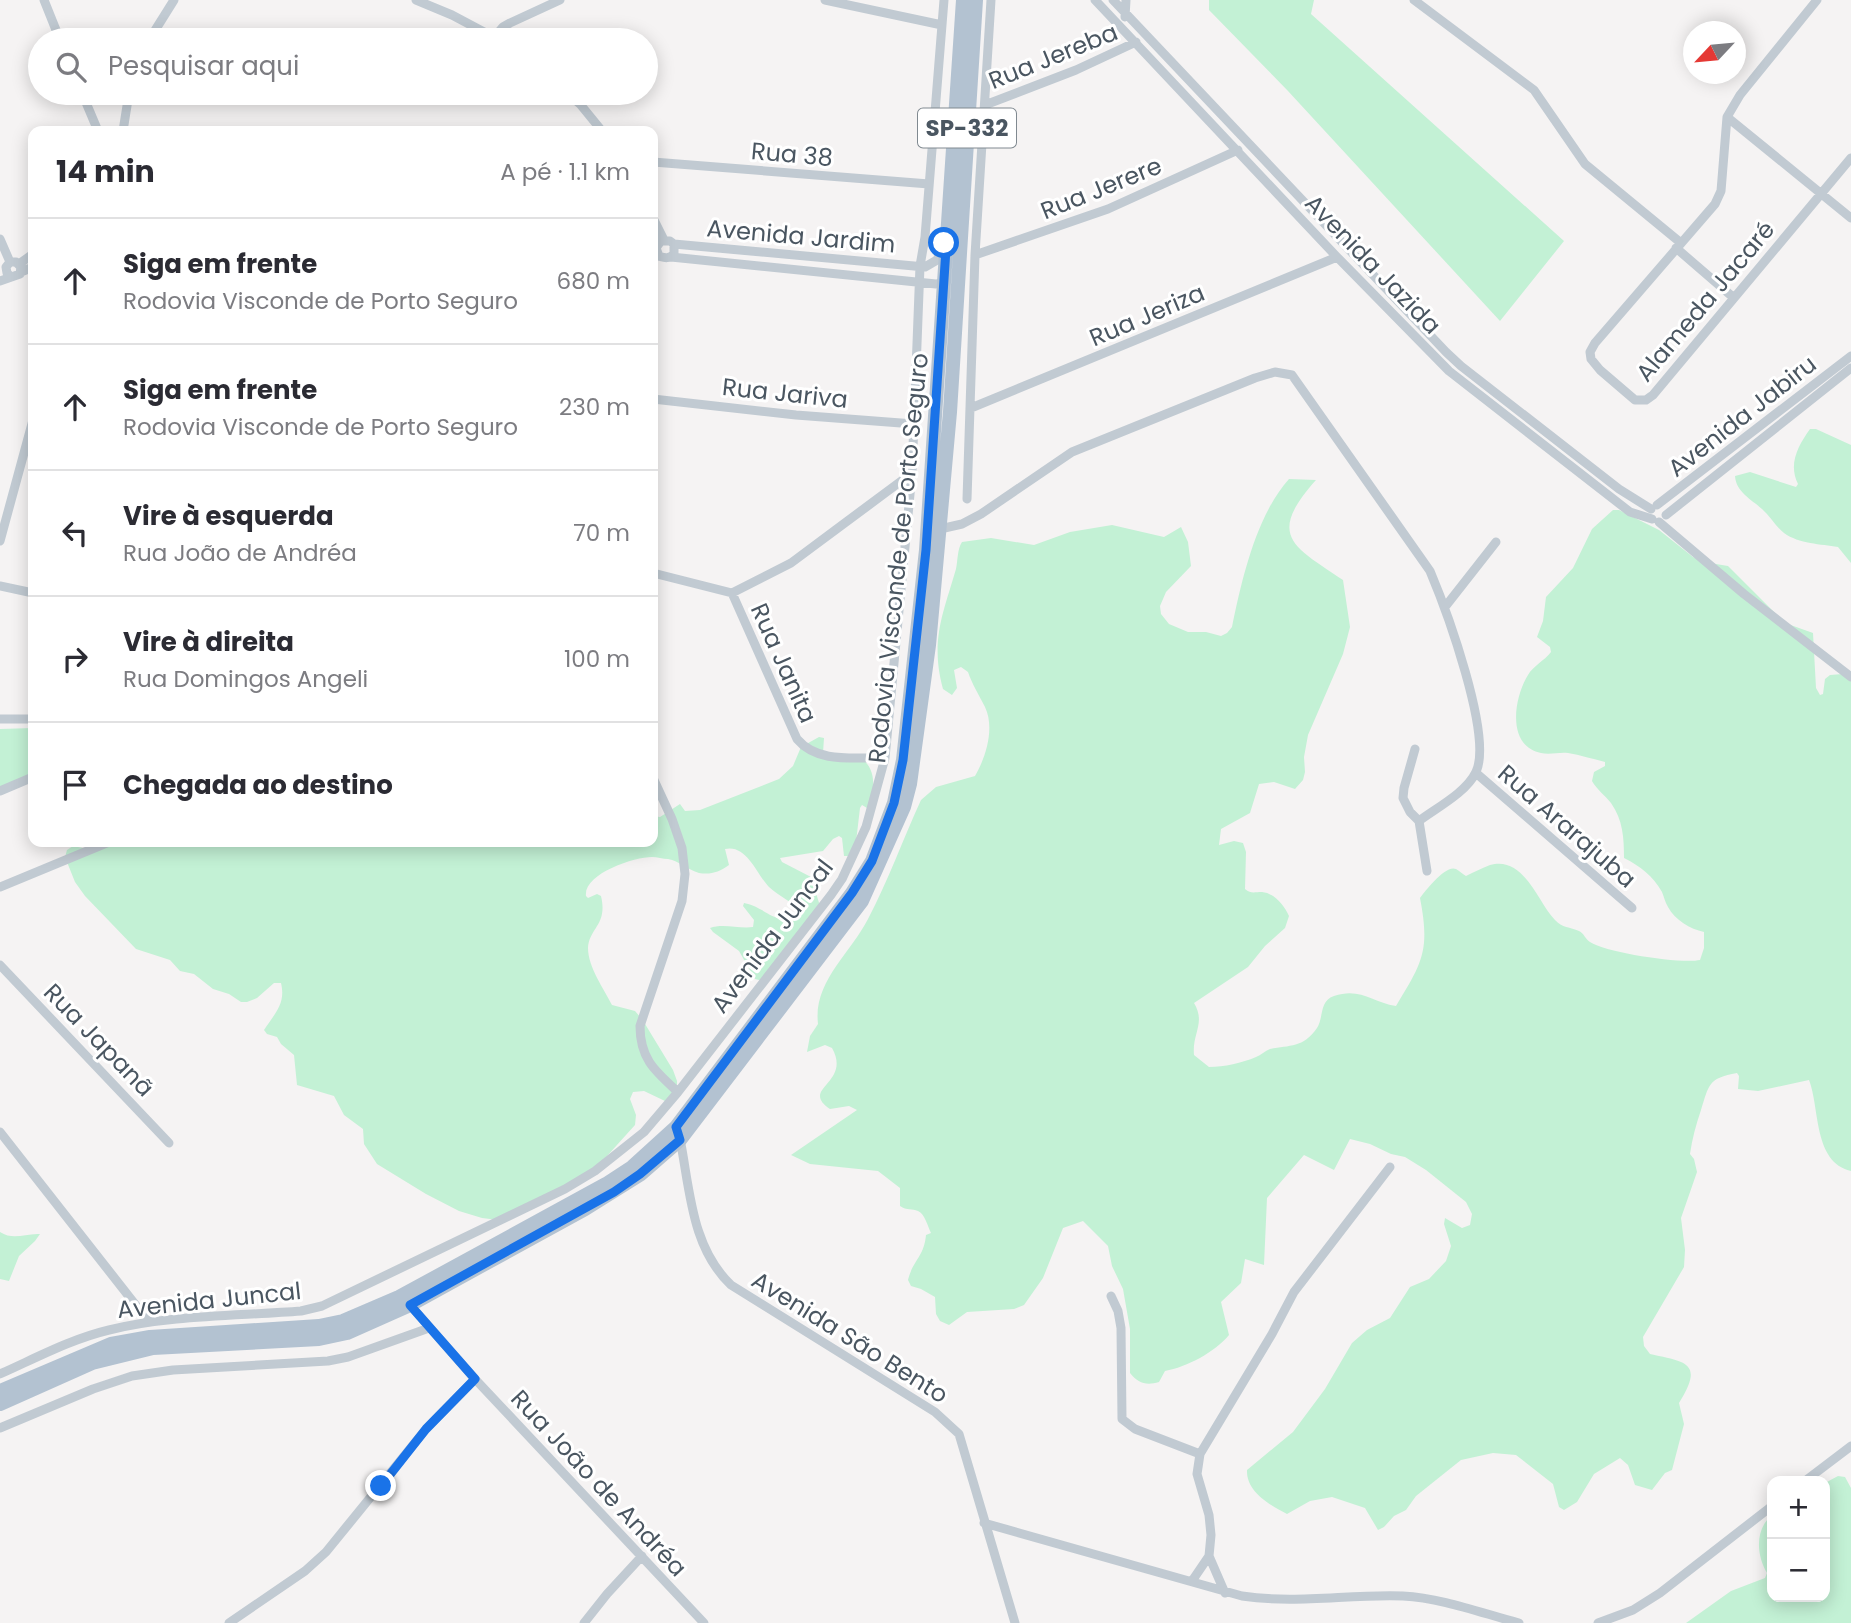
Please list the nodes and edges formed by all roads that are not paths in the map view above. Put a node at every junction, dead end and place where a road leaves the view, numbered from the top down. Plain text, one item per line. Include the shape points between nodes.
1 (44, 0) edge
2 (174, 0) edge
3 (416, 0) edge
4 (560, 0) edge
5 (825, 0) edge
6 (944, 0) edge
7 (963, 0) edge
8 (976, 0) edge
9 (991, 0) edge
10 (1095, 0) edge
11 (1113, 0) edge
12 (1126, 0) edge
13 (1415, 0) edge
14 (1817, 0) edge
15 (1125, 13) junction
16 (942, 25) junction
17 (55, 28) edge
18 (156, 28) edge
19 (473, 28) edge
20 (505, 28) edge
21 (1123, 29) junction
22 (1136, 42) junction
23 (87, 105) edge
24 (127, 105) edge
25 (581, 105) edge
26 (985, 105) junction
27 (1727, 117) junction
28 (97, 126) edge
29 (124, 126) edge
30 (598, 126) edge
31 (1248, 142) junction
32 (1238, 150) junction
33 (1851, 158) edge
34 (658, 162) edge
35 (929, 184) junction
36 (1822, 193) junction
37 (1851, 218) edge
38 (947, 234) junction
39 (0, 239) edge
40 (662, 243) edge
41 (1678, 246) junction
42 (1348, 248) junction
43 (968, 255) junction
44 (658, 256) edge
45 (28, 257) edge
46 (671, 257) junction
47 (1337, 257) junction
48 (11, 267) edge
49 (920, 267) junction
50 (919, 280) junction
51 (0, 281) edge
52 (944, 282) junction
53 (1734, 298) junction
54 (1851, 356) edge
55 (1851, 368) edge
56 (658, 400) edge
57 (971, 408) junction
58 (914, 424) junction
59 (28, 438) edge
60 (912, 473) junction
61 (967, 499) dead end
62 (1655, 514) junction
63 (940, 529) junction
64 (0, 541) edge
65 (1496, 542) dead end
66 (658, 574) edge
67 (0, 586) edge
68 (28, 592) edge
69 (732, 593) junction
70 (1446, 607) junction
71 (1851, 677) edge
72 (0, 719) edge
73 (28, 719) edge
74 (1415, 749) dead end
75 (885, 758) junction
76 (1476, 773) junction
77 (28, 779) edge
78 (658, 789) edge
79 (0, 791) edge
80 (1419, 821) junction
81 (97, 847) edge
82 (1427, 871) dead end
83 (0, 887) edge
84 (1632, 908) dead end
85 (0, 965) edge
86 (678, 1092) junction
87 (0, 1132) edge
88 (678, 1134) junction
89 (169, 1143) dead end
90 (1390, 1167) dead end
91 (1111, 1296) dead end
92 (410, 1305) junction
93 (149, 1322) junction
94 (429, 1328) junction
95 (0, 1374) edge
96 (475, 1379) junction
97 (0, 1391) edge
98 (0, 1404) edge
99 (0, 1428) edge
100 (1851, 1446) edge
101 (1200, 1454) junction
102 (1812, 1476) edge
103 (1767, 1510) edge
104 (984, 1523) junction
105 (642, 1556) junction
106 (1209, 1556) junction
107 (1192, 1581) junction
108 (1225, 1593) junction
109 (229, 1623) edge
110 (584, 1623) edge
111 (704, 1623) edge
112 (1015, 1623) edge
113 (1518, 1623) edge
114 (1598, 1623) edge

1 - 17 street
2 - 18 street
3 - 19 street
4 - 20 street
5 - 16 street
6 - 16 street, Avenida Juncal
7 - 38 main road, SP-332
8 - 43 main road, SP-332
9 - 26 street
10 - 21 street, Avenida Jazida
11 - 15 street, Avenida Jazida
12 - 15 street
13 - 41 street via 1534,90 1585,164
14 - 27 street, Alameda Jacaré
15 - 21 street
15 - 31 street, Avenida Jazida
16 - 35 street, Avenida Juncal
21 - 22 street, Avenida Jazida
22 - 26 street, Rua Jereba
22 - 32 street, Avenida Jazida
23 - 28 street
24 - 29 street
25 - 30 street
26 - 43 street
27 - 36 street
27 - 41 street, Alameda Jacaré via 1721,191 1716,204
31 - 32 street, Rua Jerere via 1238,141
31 - 42 street, Avenida Jazida
32 - 43 street, Rua Jerere via 1108,209
32 - 47 street, Avenida Jazida
33 - 36 street, Alameda Jacaré
34 - 35 street, Rua 38
35 - 49 street, Avenida Juncal
36 - 37 street
36 - 53 street, Alameda Jacaré
38 - 49 street, Avenida Jardim via 937,260
38 - 52 main road, Rodovia Visconde de Porto Seguro / SP-332
39 - 48 street
40 - 46 street via 674,254
40 - 49 street, Avenida Jardim
41 - 53 street
41 - 53 street, Alameda Jacaré via 1590,352 1607,377 1635,400 1646,400
42 - 47 street, Rua Jeriza via 1347,258
42 - 62 street, Avenida Jazida via 1461,366
43 - 52 main road via 955,276
43 - 57 street
43 - 63 main road, Rodovia Visconde de Porto Seguro / SP-332
44 - 46 street, Avenida Jardim
45 - 48 street
46 - 50 street, Avenida Jardim
47 - 57 street, Rua Jeriza
47 - 62 street, Avenida Jazida via 1449,371 1630,512
48 - 51 street via 17,276
49 - 50 street, Avenida Juncal
50 - 52 street, Avenida Jardim
50 - 58 street, Avenida Juncal
52 - 88 main road, Rodovia Visconde de Porto Seguro / SP-332 via 926,550 903,760 894,803 872,861 852,893
54 - 62 street, Avenida Jabiru
55 - 62 street, Avenida Jabiru via 1666,515 1664,508
56 - 58 street, Rua Jariva
57 - 61 street
58 - 60 street, Avenida Juncal
59 - 64 street
60 - 69 street via 792,563
60 - 75 street, Avenida Juncal
62 - 71 street, Avenida Jazida via 1744,594
63 - 70 street via 981,514 1072,452 1255,378 1284,373 1298,381 1387,507 1430,571
63 - 88 main road, Rodovia Visconde de Porto Seguro / SP-332 via 910,784 880,865 862,901
65 - 70 street
66 - 69 street
67 - 68 street
69 - 75 street, Rua Janita via 801,745 820,756
70 - 76 street via 1480,732
72 - 73 street
74 - 80 street via 1403,798
75 - 86 street, Avenida Juncal via 866,827 842,879
76 - 80 street
76 - 84 street, Rua Ararajuba
77 - 79 street
78 - 86 street via 682,848 685,874 682,901 640,1026 640,1041 655,1071
80 - 82 street
81 - 83 street
85 - 89 street, Rua Japanã
86 - 93 street, Avenida Juncal via 620,1153 565,1189 322,1306
87 - 93 street
88 - 92 main road, Rodovia Visconde de Porto Seguro / SP-332 via 640,1174 614,1192
88 - 97 main road, Rodovia Visconde de Porto Seguro / SP-332 via 606,1184 363,1314 319,1326 150,1337 111,1345
88 - 104 street, Avenida São Bento via 697,1226 719,1273 953,1426 963,1443
90 - 101 street via 1294,1292
91 - 101 street via 1121,1328 1122,1419 1150,1436
92 - 94 street, Rua João de Andréa
92 - 98 main road, Rodovia Visconde de Porto Seguro / SP-332 via 347,1333 319,1339 153,1348 92,1363
93 - 95 street, Avenida Juncal via 75,1340
94 - 96 street, Rua João de Andréa
94 - 99 street via 328,1361 132,1376
96 - 105 street, Rua João de Andréa
96 - 109 street via 426,1429 326,1552
100 - 102 street
101 - 106 street via 1197,1474 1209,1515
103 - 114 street via 1660,1592 1633,1610
104 - 107 street
104 - 112 street, Avenida São Bento
105 - 110 street
105 - 111 street, Rua João de Andréa
106 - 107 street
106 - 108 street
107 - 108 street
108 - 113 street via 1275,1601 1405,1596

